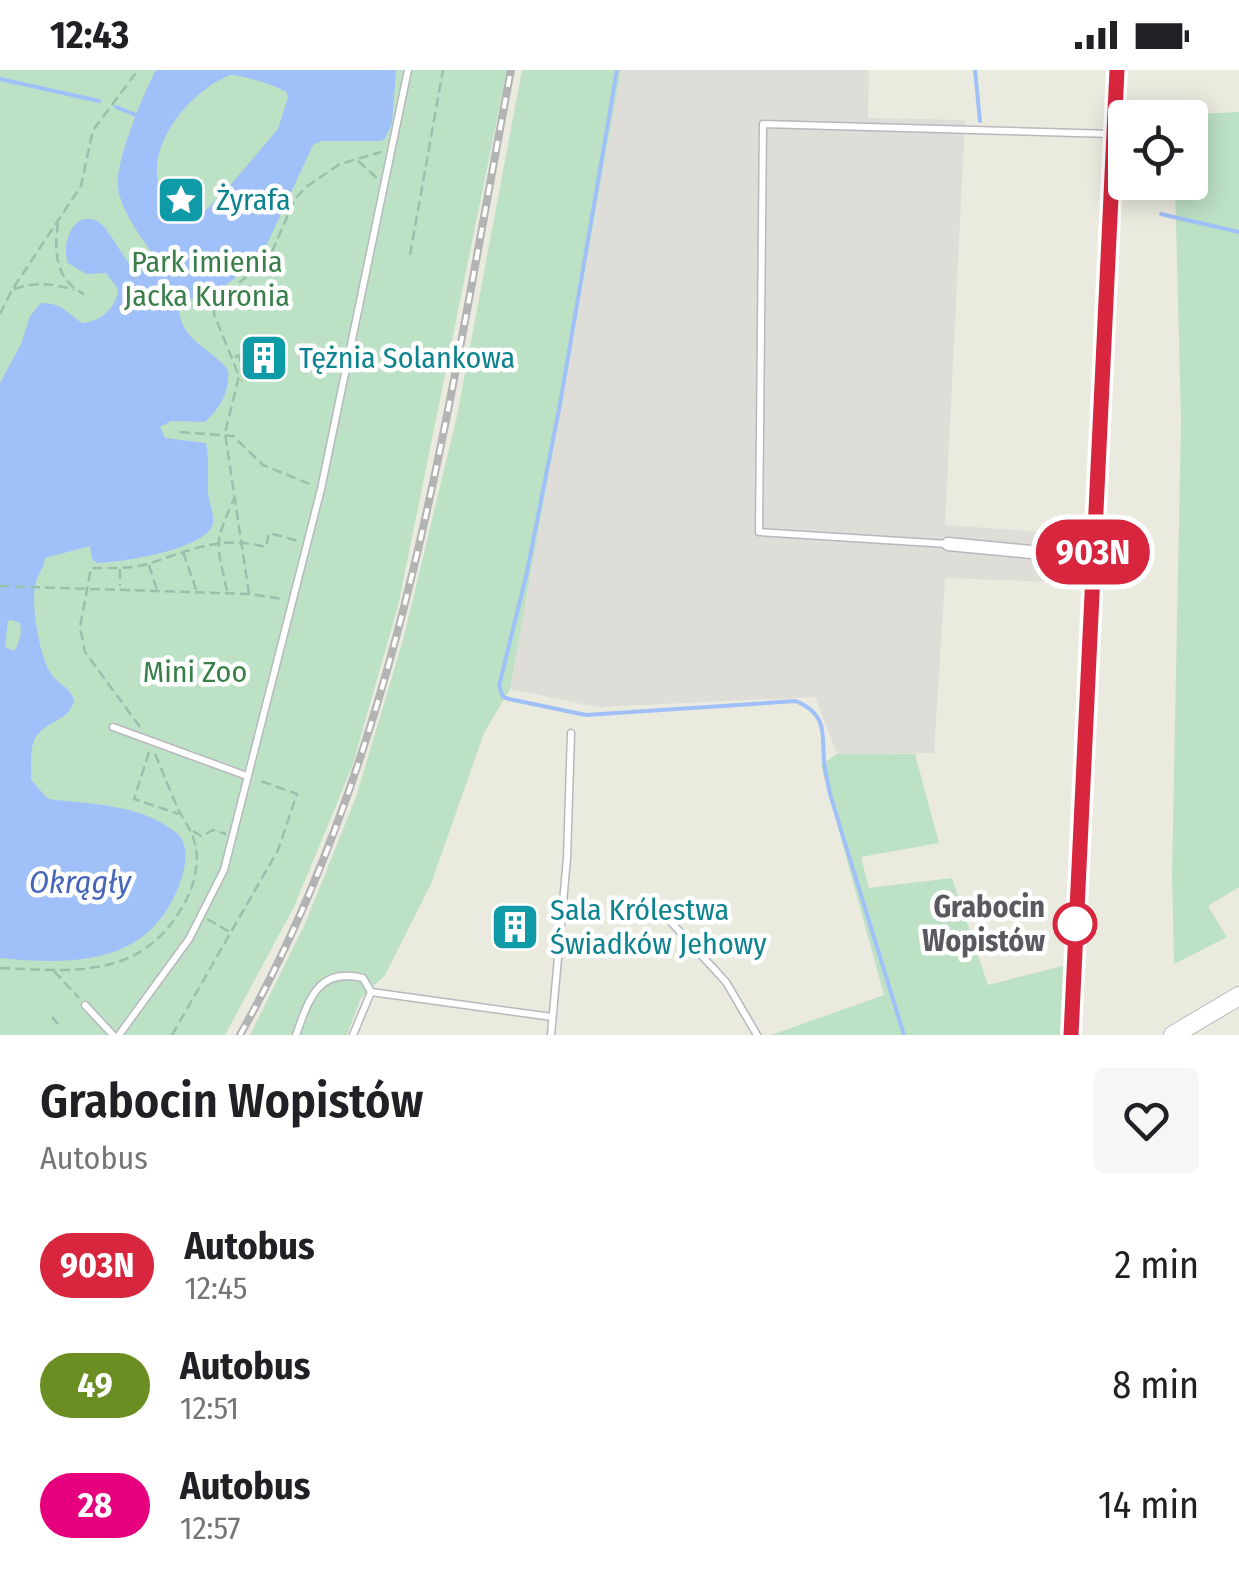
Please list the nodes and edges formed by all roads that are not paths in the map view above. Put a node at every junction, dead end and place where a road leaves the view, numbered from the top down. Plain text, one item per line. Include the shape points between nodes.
1 (408, 70) edge
2 (1117, 70) edge
3 (1116, 100) edge
4 (1108, 134) edge
5 (1111, 200) edge
6 (948, 544) joint
7 (1093, 558) junction
8 (113, 726) dead end
9 (571, 733) dead end
10 (247, 776) junction
11 (670, 921) dead end
12 (371, 992) junction
13 (1239, 996) edge
14 (85, 1005) road end
15 (552, 1016) junction
16 (116, 1035) edge
17 (296, 1035) edge
18 (353, 1035) edge
19 (551, 1035) edge
20 (757, 1035) edge
21 (1071, 1035) edge
22 (1173, 1035) edge

1 - 10 lane via 308,543
2 - 3 street
4 - 6 lane via 763,124 759,532
5 - 7 street
6 - 7 street
7 - 21 street
8 - 10 lane
9 - 15 lane
10 - 16 lane via 224,870 203,916
11 - 20 lane via 726,982
12 - 15 lane
12 - 17 lane via 363,978 345,974 323,982
12 - 18 lane
13 - 22 street
14 - 16 lane
15 - 19 lane

